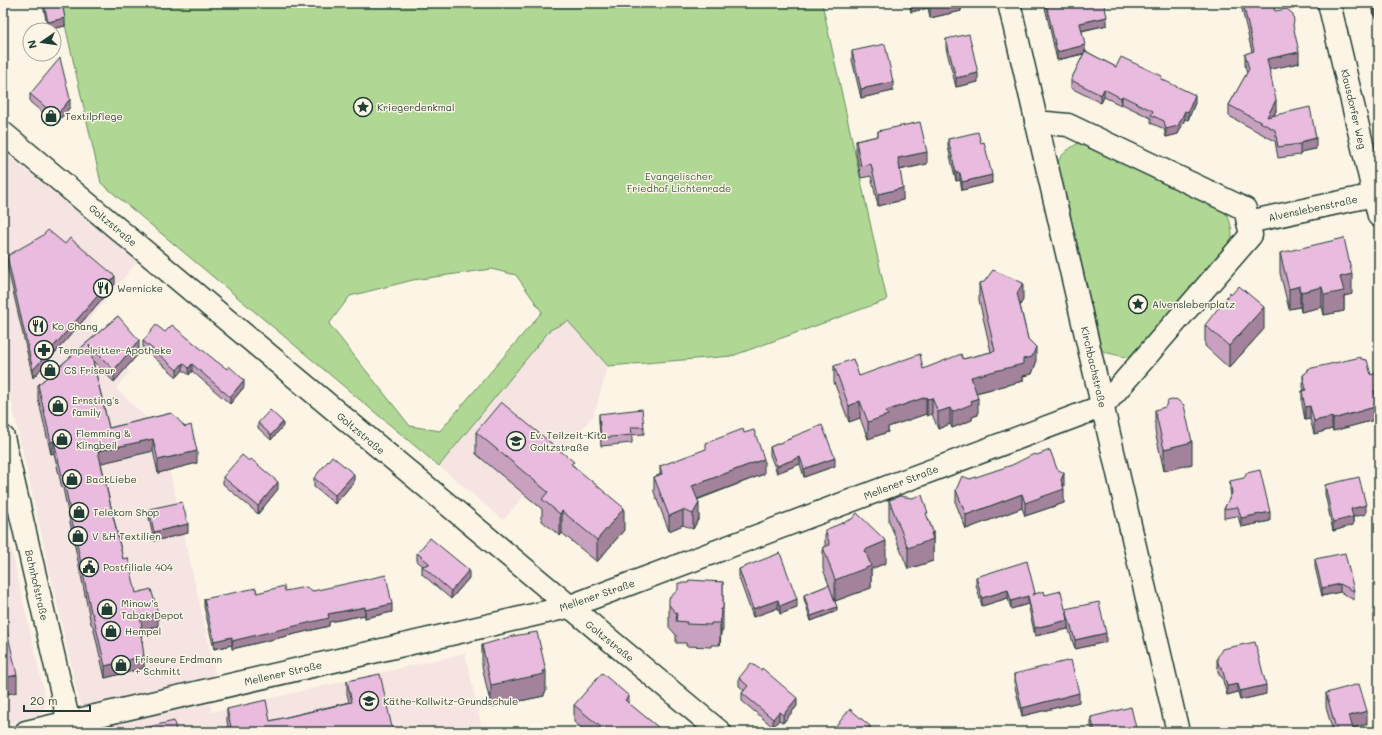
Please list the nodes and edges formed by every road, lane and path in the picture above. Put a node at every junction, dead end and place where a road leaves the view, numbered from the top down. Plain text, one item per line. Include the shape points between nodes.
1 (1008, 3) edge
2 (1329, 3) edge
3 (1036, 122) junction
4 (3, 133) edge
5 (1377, 194) edge
6 (1379, 216) edge
7 (1248, 222) junction
8 (1103, 406) junction
9 (3, 437) edge
10 (568, 607) junction
11 (70, 727) edge
12 (26, 732) edge
13 (720, 732) edge
14 (1178, 732) edge

1 - 3 street, Kirchbachstraße
2 - 5 street, Klausdorfer Weg
3 - 7 street via 1068,125 1245,209
3 - 8 street, Kirchbachstraße
4 - 10 street, Goltzstraße
5 - 6 street, Klausdorfer Weg
5 - 7 street, Alvenslebenstraße
7 - 8 street via 1251,235
8 - 10 street, Mellener Straße
8 - 14 street, Kirchbachstraße
9 - 11 street, Bahnhofstraße
10 - 11 street, Mellener Straße
10 - 13 street, Goltzstraße
11 - 12 street, Mellener Straße

